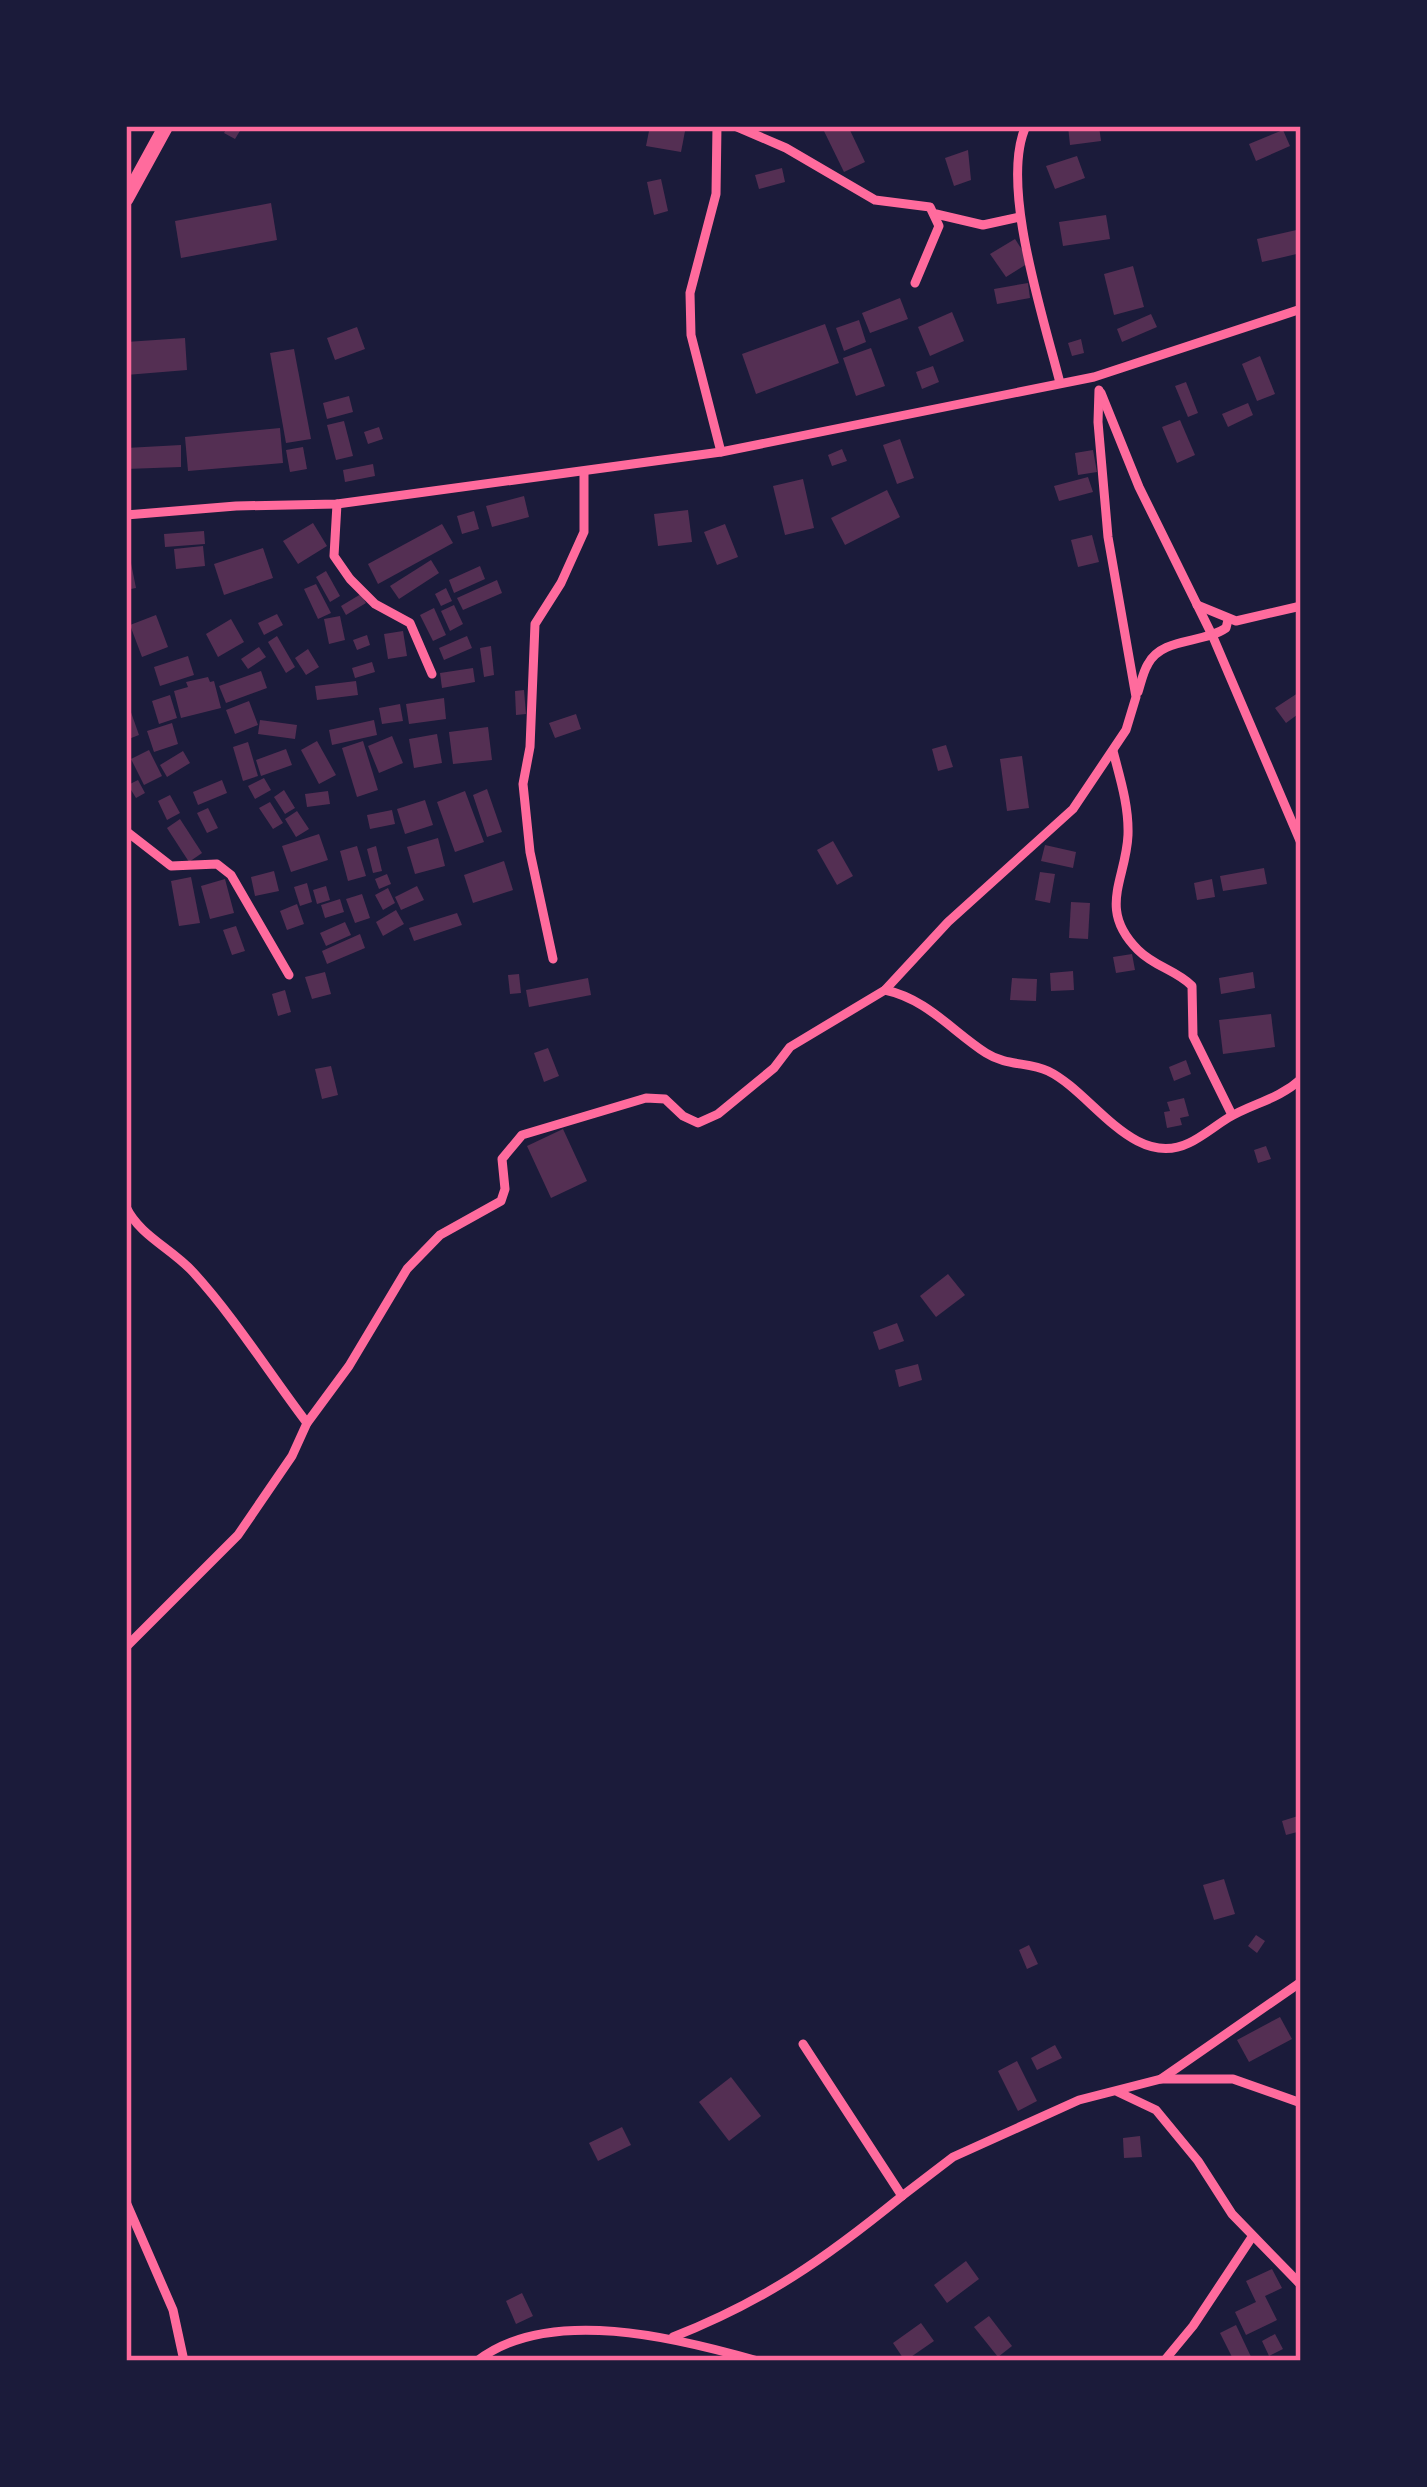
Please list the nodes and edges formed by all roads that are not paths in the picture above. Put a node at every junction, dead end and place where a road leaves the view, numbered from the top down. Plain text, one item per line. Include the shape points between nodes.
1 (166, 126) edge
2 (717, 126) edge
3 (735, 126) edge
4 (1026, 126) edge
5 (126, 199) edge
6 (936, 214) junction
7 (1020, 217) junction
8 (915, 283) dead end
9 (1301, 309) edge
10 (1094, 377) junction
11 (1060, 383) junction
12 (1100, 390) junction
13 (721, 452) junction
14 (584, 474) junction
15 (338, 504) junction
16 (126, 515) edge
17 (1196, 604) junction
18 (1301, 607) edge
19 (1228, 620) junction
20 (1213, 637) junction
21 (432, 674) dead end
22 (1136, 697) junction
23 (1114, 751) junction
24 (126, 831) edge
25 (1301, 843) edge
26 (554, 959) dead end
27 (289, 975) dead end
28 (885, 990) junction
29 (1301, 1079) edge
30 (1232, 1115) junction
31 (126, 1207) edge
32 (307, 1424) junction
33 (126, 1647) edge
34 (1301, 1982) edge
35 (803, 2044) dead end
36 (1162, 2079) junction
37 (1118, 2092) junction
38 (1301, 2103) edge
39 (902, 2196) junction
40 (126, 2202) edge
41 (1252, 2237) junction
42 (1301, 2285) edge
43 (672, 2338) junction
44 (184, 2361) edge
45 (477, 2361) edge
46 (758, 2361) edge
47 (1164, 2361) edge

1 - 5 main road
2 - 13 street via 716,194 690,293 691,335
3 - 6 street via 875,200
4 - 7 street via 1015,176
6 - 7 street via 983,225
6 - 8 street via 937,236
7 - 11 street
9 - 10 street
10 - 11 street
10 - 12 street
11 - 13 street
12 - 17 street
12 - 22 street via 1108,538
13 - 14 street
14 - 15 street
14 - 26 street via 584,532 535,624 523,784
15 - 16 street
15 - 21 street via 334,556 375,604 410,623
17 - 19 street
17 - 20 street
18 - 19 street
19 - 20 street
20 - 22 street via 1165,647
20 - 25 street
22 - 23 street
23 - 28 street via 1072,809
23 - 30 street via 1129,839 1118,920 1136,949 1192,986 1193,1036
24 - 27 street via 171,866 217,864 231,875
28 - 30 street via 920,1003 986,1053 1047,1070 1129,1139 1185,1146
28 - 32 street via 790,1048 698,1124 665,1099 646,1098 522,1135 502,1159 501,1202 440,1235 407,1269
29 - 30 street via 1267,1104
31 - 32 street via 135,1225 189,1267 226,1310
32 - 33 street via 238,1534
34 - 36 street
35 - 39 street
36 - 37 street
36 - 38 street via 1233,2079
37 - 39 street via 953,2157
37 - 41 street via 1156,2110
39 - 43 street via 778,2290
40 - 44 street via 173,2310
41 - 42 street
41 - 47 street
43 - 45 street via 558,2329 517,2338
43 - 46 street

